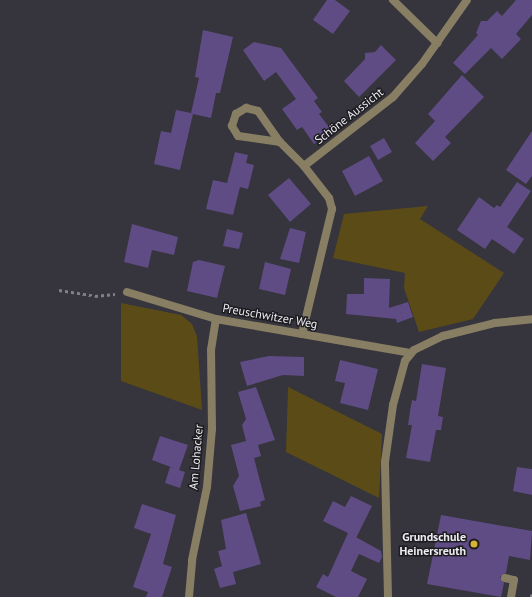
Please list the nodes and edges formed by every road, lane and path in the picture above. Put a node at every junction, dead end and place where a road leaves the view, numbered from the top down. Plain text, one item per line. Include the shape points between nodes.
1 (393, 0) edge
2 (467, 0) edge
3 (437, 43) junction
4 (280, 142) junction
5 (304, 166) junction
6 (59, 290) dead end
7 (127, 292) joint
8 (216, 319) junction
9 (532, 319) edge
10 (302, 334) junction
11 (410, 353) junction
12 (505, 578) dead end
13 (189, 597) edge
14 (388, 597) edge
15 (511, 597) edge

1 - 3 street
2 - 3 street, Schöne Aussicht
3 - 5 street, Schöne Aussicht via 393,97
4 - 4 street via 258,111 246,108 236,114 232,126 238,136
4 - 5 street
5 - 10 street via 329,198 332,209
6 - 7 path via 95,296
7 - 8 street, Preuschwitzer Weg
8 - 10 street, Preuschwitzer Weg
8 - 13 street, Am Lohacker via 211,350 212,429 207,487 192,560
9 - 11 street via 495,323 444,336
10 - 11 street, Preuschwitzer Weg
11 - 14 street via 401,371 393,405 385,462
12 - 15 street via 514,580

